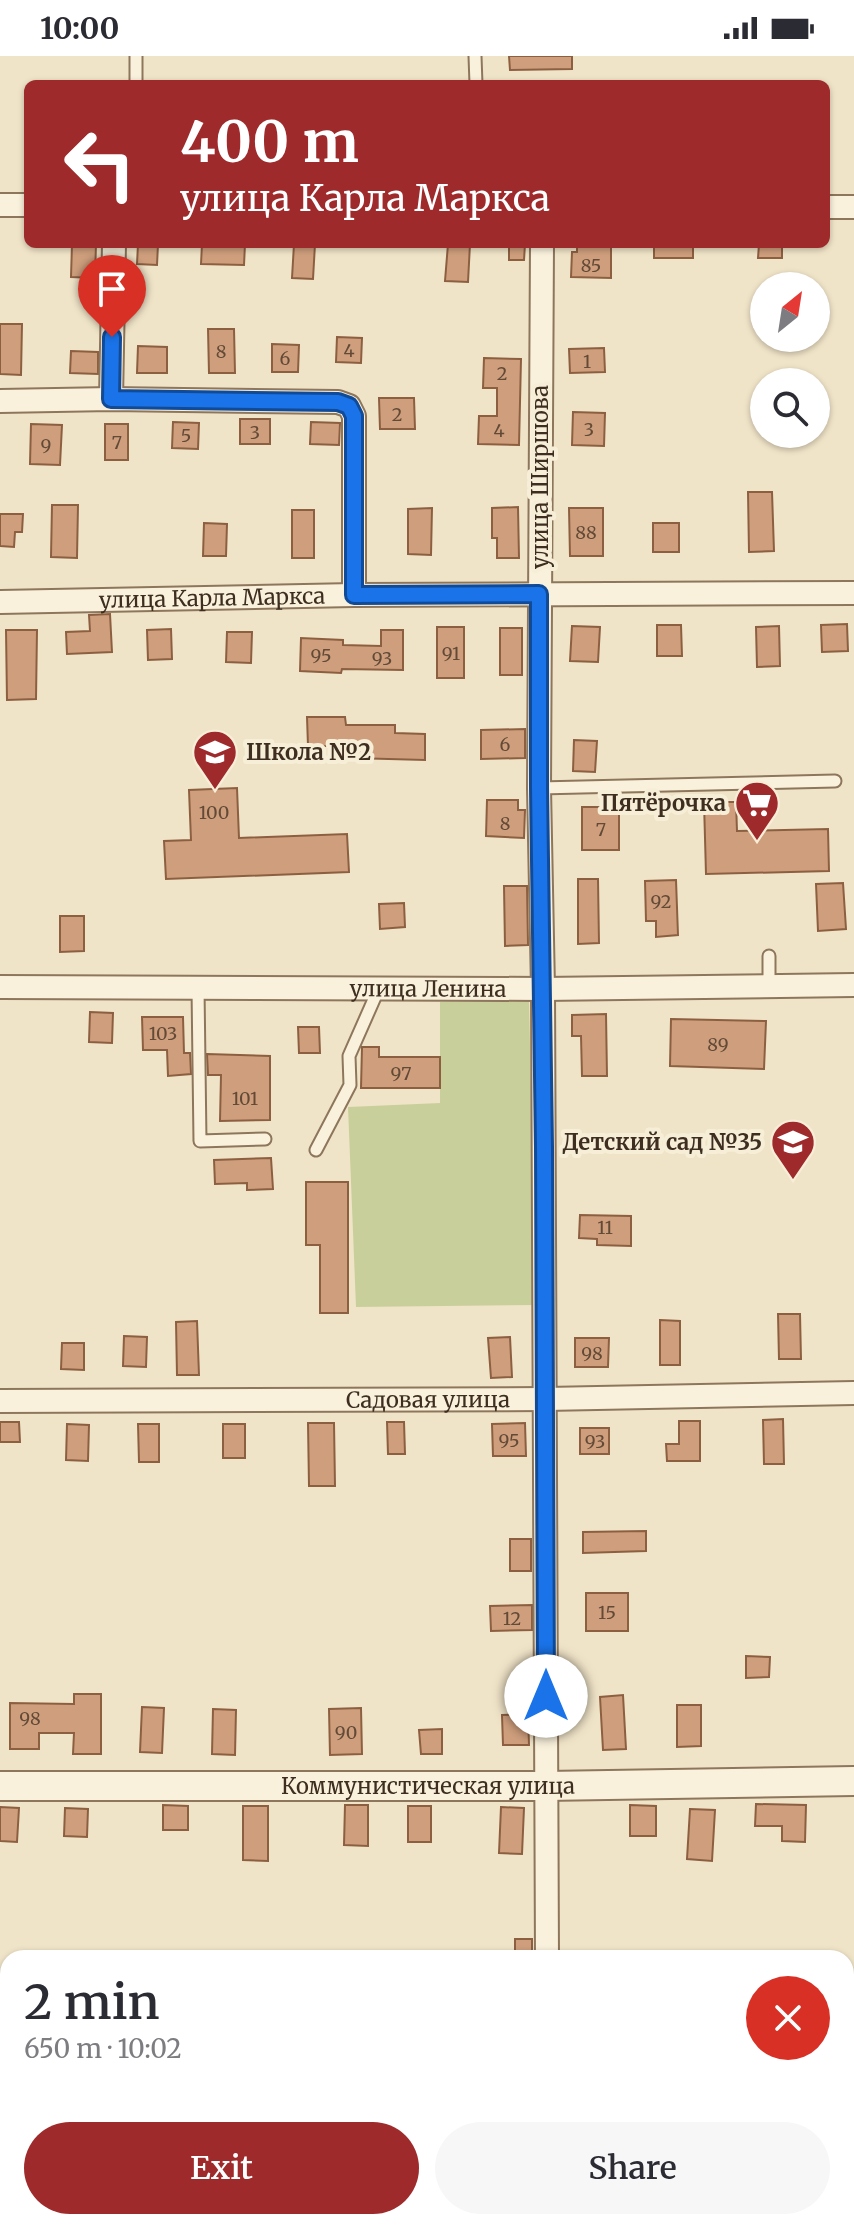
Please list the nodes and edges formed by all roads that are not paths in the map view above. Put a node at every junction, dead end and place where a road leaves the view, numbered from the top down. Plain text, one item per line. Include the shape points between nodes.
1 (136, 56) edge
2 (475, 56) edge
3 (136, 80) edge
4 (476, 80) edge
5 (0, 205) edge
6 (24, 205) edge
7 (830, 207) edge
8 (854, 207) edge
9 (114, 248) edge
10 (542, 248) edge
11 (111, 399) junction
12 (0, 401) edge
13 (854, 593) edge
14 (539, 594) junction
15 (354, 595) junction
16 (0, 602) edge
17 (835, 781) dead end
18 (539, 788) junction
19 (769, 956) dead end
20 (854, 985) edge
21 (769, 986) junction
22 (0, 987) edge
23 (379, 987) junction
24 (198, 988) junction
25 (543, 989) junction
26 (265, 1139) dead end
27 (316, 1150) dead end
28 (854, 1393) edge
29 (546, 1399) junction
30 (0, 1401) edge
31 (854, 1781) edge
32 (0, 1786) edge
33 (546, 1786) junction
34 (547, 1950) edge

1 - 3 lane
2 - 4 lane
5 - 6 street
7 - 8 street
9 - 11 street
10 - 14 street, улица Ширшова
11 - 12 street
11 - 15 street via 349,406 354,416
13 - 14 street, улица Карла Маркса
14 - 15 street, улица Карла Маркса
14 - 18 street, улица Ширшова
15 - 16 street, улица Карла Маркса
17 - 18 lane
18 - 25 street, улица Ширшова
19 - 21 lane
20 - 21 street, улица Ленина
21 - 25 street, улица Ленина
22 - 24 street, улица Ленина
23 - 24 street, улица Ленина
23 - 25 street, улица Ленина
23 - 27 lane via 349,1056 350,1085
24 - 26 lane via 200,1141
25 - 29 street, улица Ширшова
28 - 29 street, Садовая улица
29 - 30 street, Садовая улица
29 - 33 street, улица Ширшова
31 - 33 street, Коммунистическая улица
32 - 33 street, Коммунистическая улица
33 - 34 street, улица Ширшова

